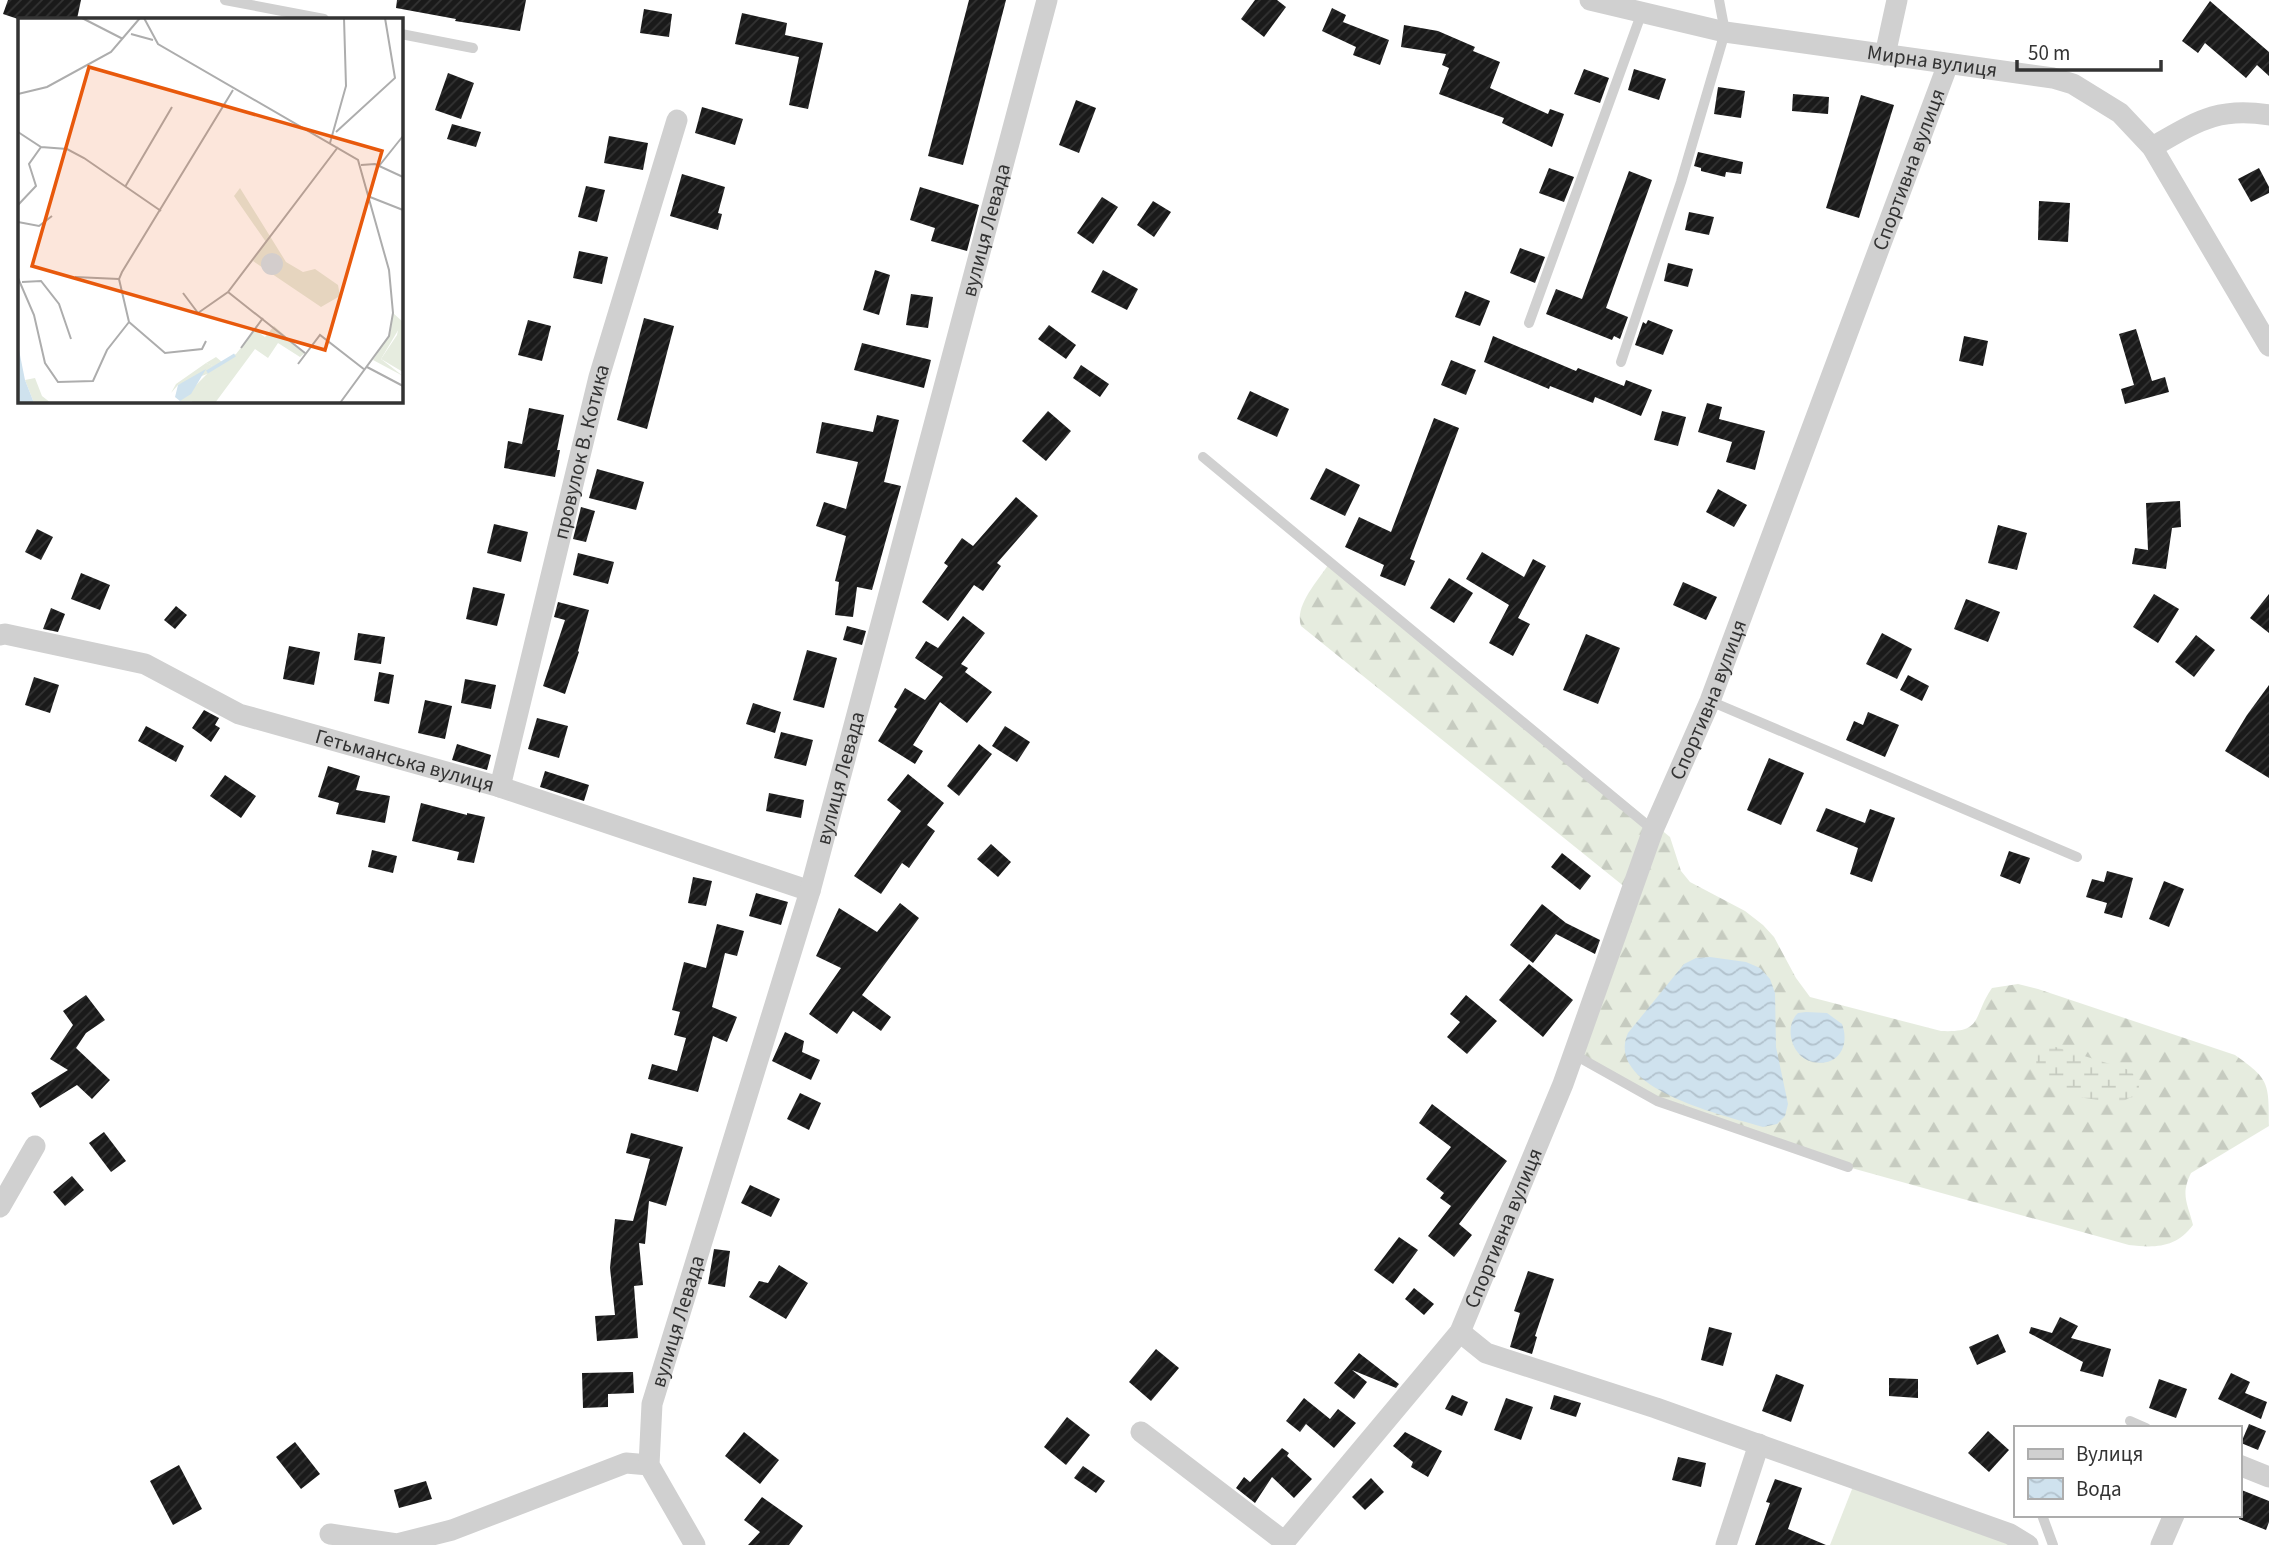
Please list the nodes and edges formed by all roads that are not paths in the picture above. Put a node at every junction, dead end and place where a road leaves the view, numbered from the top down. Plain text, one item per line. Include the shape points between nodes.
1 (225, 0) edge
2 (1047, 0) edge
3 (1590, 0) edge
4 (1719, 0) edge
5 (1897, 0) edge
6 (1642, 12) junction
7 (319, 18) edge
8 (1725, 32) junction
9 (402, 34) edge
10 (472, 48) dead end
11 (1885, 55) junction
12 (1948, 64) junction
13 (2269, 115) edge
14 (677, 120) dead end
15 (2151, 147) junction
16 (1529, 323) dead end
17 (2269, 346) edge
18 (1621, 362) dead end
19 (1203, 457) dead end
20 (0, 635) edge
21 (1710, 701) junction
22 (500, 787) junction
23 (1653, 830) junction
24 (2077, 857) dead end
25 (810, 891) junction
26 (1573, 1054) junction
27 (35, 1146) dead end
28 (1848, 1167) dead end
29 (0, 1207) edge
30 (1460, 1332) junction
31 (2130, 1421) dead end
32 (2141, 1426) edge
33 (1141, 1432) dead end
34 (1759, 1444) junction
35 (649, 1465) junction
36 (2241, 1466) edge
37 (2269, 1477) edge
38 (2043, 1517) edge
39 (2173, 1517) edge
40 (330, 1534) dead end
41 (695, 1545) edge
42 (1726, 1545) edge
43 (2028, 1545) edge
44 (2053, 1545) edge
45 (2161, 1545) edge

1 - 7 lane
2 - 25 street, вулиця Левада
3 - 6 street, Мирна вулиця
4 - 8 lane
5 - 11 street
6 - 8 street, Мирна вулиця
6 - 16 lane
8 - 11 street, Мирна вулиця
8 - 18 lane
9 - 10 lane
11 - 12 street, Мирна вулиця
12 - 15 street, Мирна вулиця via 2073,84 2120,114
12 - 21 street, Спортивна вулиця
13 - 15 street via 2247,111 2204,118
14 - 22 street, провулок В. Котика via 599,377
15 - 17 street, Мирна вулиця
19 - 23 lane
20 - 22 street, Гетьманська вулиця via 145,664 239,713
21 - 23 street, Спортивна вулиця
21 - 24 lane
22 - 25 street, Гетьманська вулиця
23 - 26 street, Спортивна вулиця
25 - 35 street, вулиця Левада via 652,1404
26 - 28 lane via 1657,1101
26 - 30 street, Спортивна вулиця
27 - 29 street
30 - 33 street, Спортивна вулиця via 1286,1540
30 - 34 street, Спортивна вулиця via 1486,1353
31 - 32 lane
34 - 42 street
34 - 43 street, Спортивна вулиця via 2010,1534
35 - 40 street via 626,1464 452,1531 397,1544
35 - 41 street
36 - 37 street
38 - 44 lane
39 - 45 street

